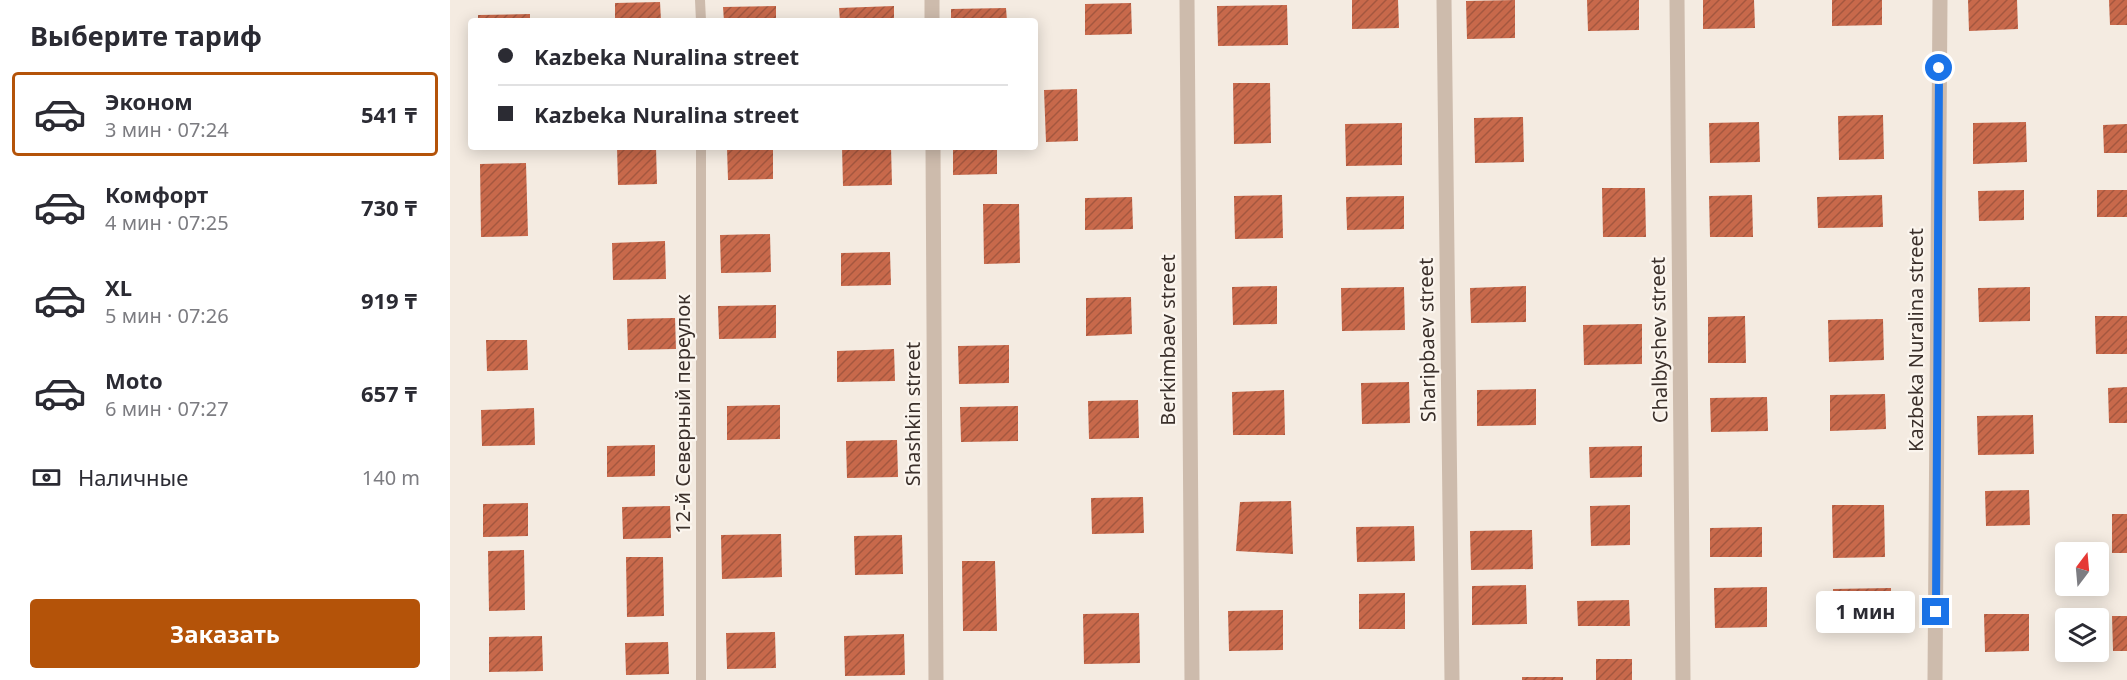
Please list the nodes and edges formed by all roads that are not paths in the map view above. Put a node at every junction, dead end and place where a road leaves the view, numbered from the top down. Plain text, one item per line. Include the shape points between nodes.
1 (700, 0) edge
2 (932, 0) edge
3 (1187, 0) edge
4 (1444, 0) edge
5 (1677, 0) edge
6 (1940, 0) edge
7 (700, 18) edge
8 (932, 18) edge
9 (701, 150) edge
10 (933, 150) edge
11 (701, 680) edge
12 (936, 680) edge
13 (1192, 680) edge
14 (1452, 680) edge
15 (1683, 680) edge
16 (1935, 680) edge

1 - 7 lane
2 - 8 street
3 - 13 street, Berkimbaev street
4 - 14 street, Sharipbaev street
5 - 15 street, Chalbyshev street
6 - 16 street, Kazbeka Nuralina street
9 - 11 lane, 12-й Северный переулок
10 - 12 street, Shashkin street

